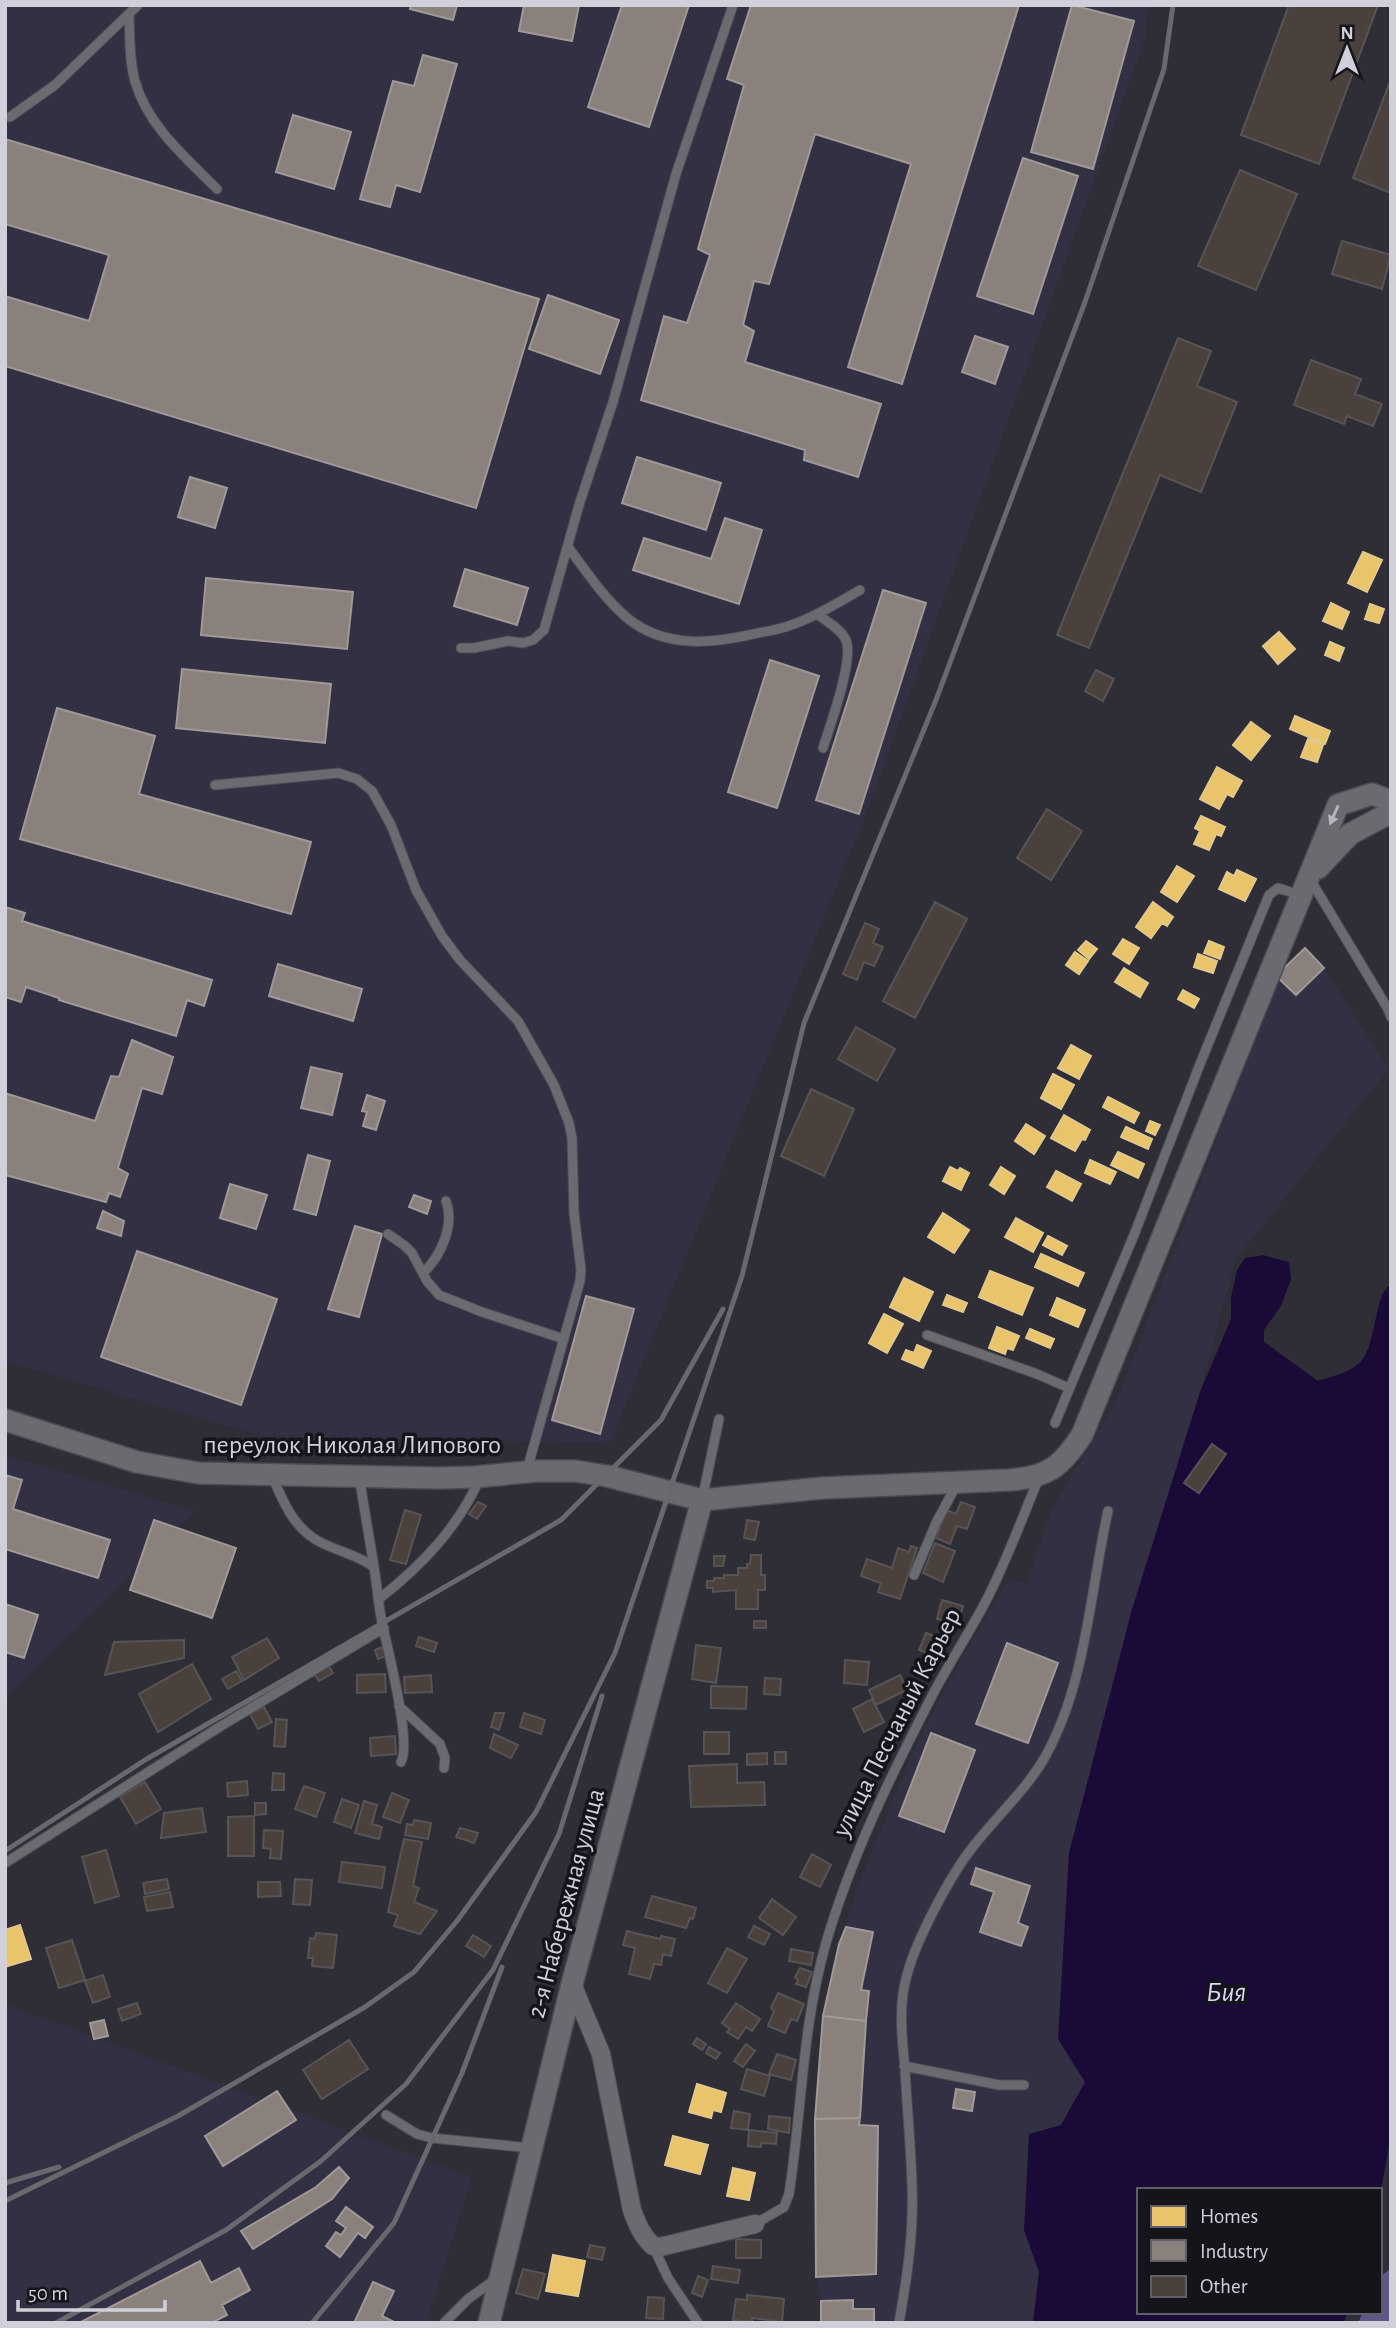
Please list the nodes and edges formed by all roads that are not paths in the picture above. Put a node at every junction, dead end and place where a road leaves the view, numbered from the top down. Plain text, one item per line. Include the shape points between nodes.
1 (138, 5) edge
2 (733, 5) edge
3 (129, 15) junction
4 (10, 117) dead end
5 (217, 189) dead end
6 (568, 547) junction
7 (860, 590) dead end
8 (817, 614) junction
9 (461, 648) dead end
10 (823, 748) dead end
11 (215, 785) dead end
12 (1391, 801) edge
13 (1391, 815) edge
14 (1305, 886) junction
15 (1391, 1017) edge
16 (446, 1201) dead end
17 (388, 1234) dead end
18 (423, 1273) junction
19 (927, 1335) dead end
20 (564, 1339) junction
21 (1069, 1388) junction
22 (719, 1419) dead end
23 (5, 1420) edge
24 (1055, 1423) dead end
25 (526, 1472) junction
26 (271, 1475) junction
27 (359, 1476) junction
28 (480, 1476) junction
29 (1040, 1476) junction
30 (958, 1482) junction
31 (702, 1500) junction
32 (1108, 1511) dead end
33 (374, 1567) junction
34 (914, 1575) dead end
35 (379, 1599) junction
36 (384, 1628) junction
37 (399, 1706) junction
38 (401, 1762) dead end
39 (444, 1768) dead end
40 (5, 1863) edge
41 (572, 1984) junction
42 (904, 2066) junction
43 (1024, 2085) dead end
44 (386, 2115) dead end
45 (531, 2148) junction
46 (755, 2224) joint
47 (653, 2246) junction
48 (500, 2276) junction
49 (443, 2323) edge
50 (489, 2323) edge
51 (698, 2323) edge
52 (899, 2323) edge

1 - 3 lane
2 - 6 lane via 676,174
3 - 4 lane via 55,85
3 - 5 lane via 135,80 144,104 175,146
6 - 8 lane via 626,617 669,640 733,639
6 - 9 lane via 540,635 523,643
7 - 8 lane
8 - 10 lane via 837,628 848,649
11 - 20 lane via 338,773 364,784 391,825 416,890 442,936 518,1021 554,1085 572,1138 581,1269
12 -> 14 street via 1372,794 1338,804
13 - 14 street via 1350,834
14 - 15 lane
14 - 21 lane via 1279,888 1269,895
14 - 29 street via 1082,1436 1058,1466
16 - 18 lane via 449,1221 445,1236
17 - 18 lane via 405,1245
18 - 20 lane via 439,1295
19 - 21 lane
20 - 25 lane
21 - 24 lane
22 - 31 lane
23 - 26 street, переулок Николая Липового via 137,1462 198,1473
25 - 28 street, переулок Николая Липового
25 - 31 street, переулок Николая Липового via 596,1474
26 - 27 street, переулок Николая Липового
26 - 33 lane via 285,1507 313,1539
27 - 28 street, переулок Николая Липового
27 - 33 lane
28 - 35 lane via 467,1504 435,1548
29 - 30 street, переулок Николая Липового
29 - 46 lane, улица Песчаный Карьер via 989,1596 901,1757 845,1886 825,1945 806,2040 789,2194 784,2207
30 - 31 street, переулок Николая Липового via 822,1488
30 - 34 lane
31 - 41 street, 2-я Набережная улица
32 - 42 lane via 1074,1684 1054,1740 1039,1767 959,1867 907,1972 901,2001
33 - 35 lane
35 - 36 lane
36 - 37 lane
36 - 40 lane
37 - 38 lane
37 - 39 lane via 440,1744
41 - 45 street, 2-я Набережная улица
41 - 47 street via 601,2054 632,2210
42 - 43 lane
42 - 52 lane via 911,2240
44 - 45 lane via 432,2138
45 - 48 street, 2-я Набережная улица
46 - 47 street, улица Песчаный Карьер
47 - 51 lane
48 - 49 lane
48 - 50 street, 2-я Набережная улица

